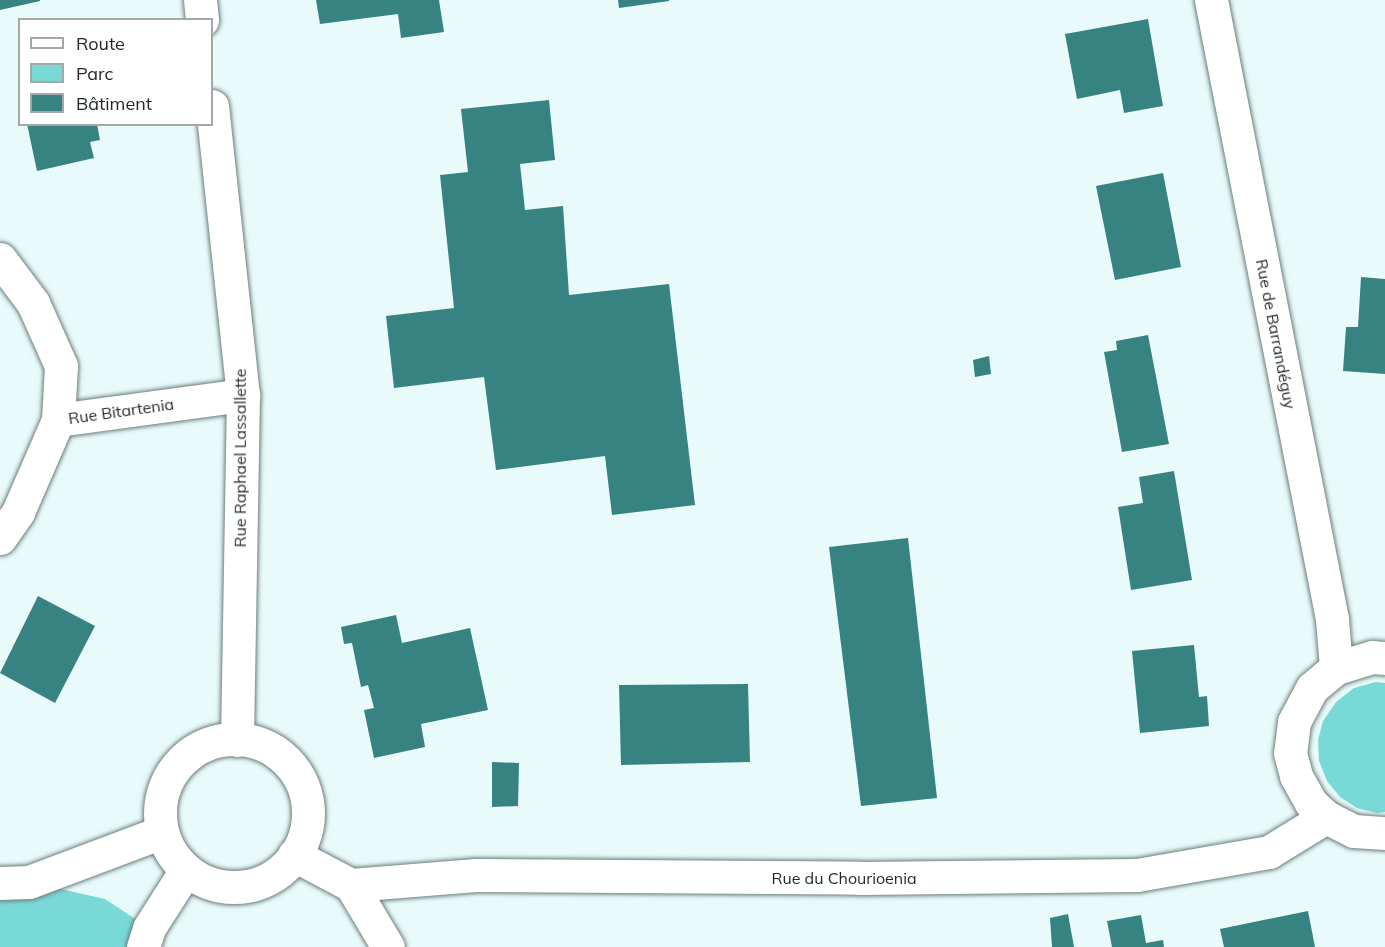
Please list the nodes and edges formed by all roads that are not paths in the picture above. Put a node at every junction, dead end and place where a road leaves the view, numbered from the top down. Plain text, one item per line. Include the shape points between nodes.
1 (200, 0) edge
2 (1211, 0) edge
3 (202, 18) edge
4 (213, 115) edge
5 (0, 259) edge
6 (243, 395) junction
7 (58, 420) junction
8 (0, 538) edge
9 (1385, 658) edge
10 (1336, 668) junction
11 (237, 740) junction
12 (1326, 817) junction
13 (162, 832) junction
14 (1385, 833) edge
15 (294, 855) junction
16 (186, 870) junction
17 (0, 883) edge
18 (351, 885) junction
19 (143, 947) edge
20 (388, 947) edge

1 - 3 street
2 - 10 street, Rue de Barrandéguy via 1332,619
4 - 6 street, Rue Raphael Lassallette
5 - 7 street via 33,303 61,366
6 - 7 street, Rue Bitartenia
6 - 11 street, Rue Raphael Lassallette
7 - 8 street, Rue Bitartenia via 18,512
9 - 10 street via 1372,657
10 - 12 street via 1312,688 1294,722 1290,753 1311,803
11 - 13 street via 201,746 181,761 167,780 160,804
11 - 15 street via 271,749 289,764 302,785 308,809 305,833
12 - 14 street via 1354,831
12 - 18 street, Rue du Chourioenia via 1269,852 1137,875 860,879 476,875
13 - 16 street via 170,852
13 - 17 street via 29,882
15 - 16 street via 278,873 255,884 231,887 207,882
15 - 18 street
16 - 19 street via 149,928
18 - 20 street

